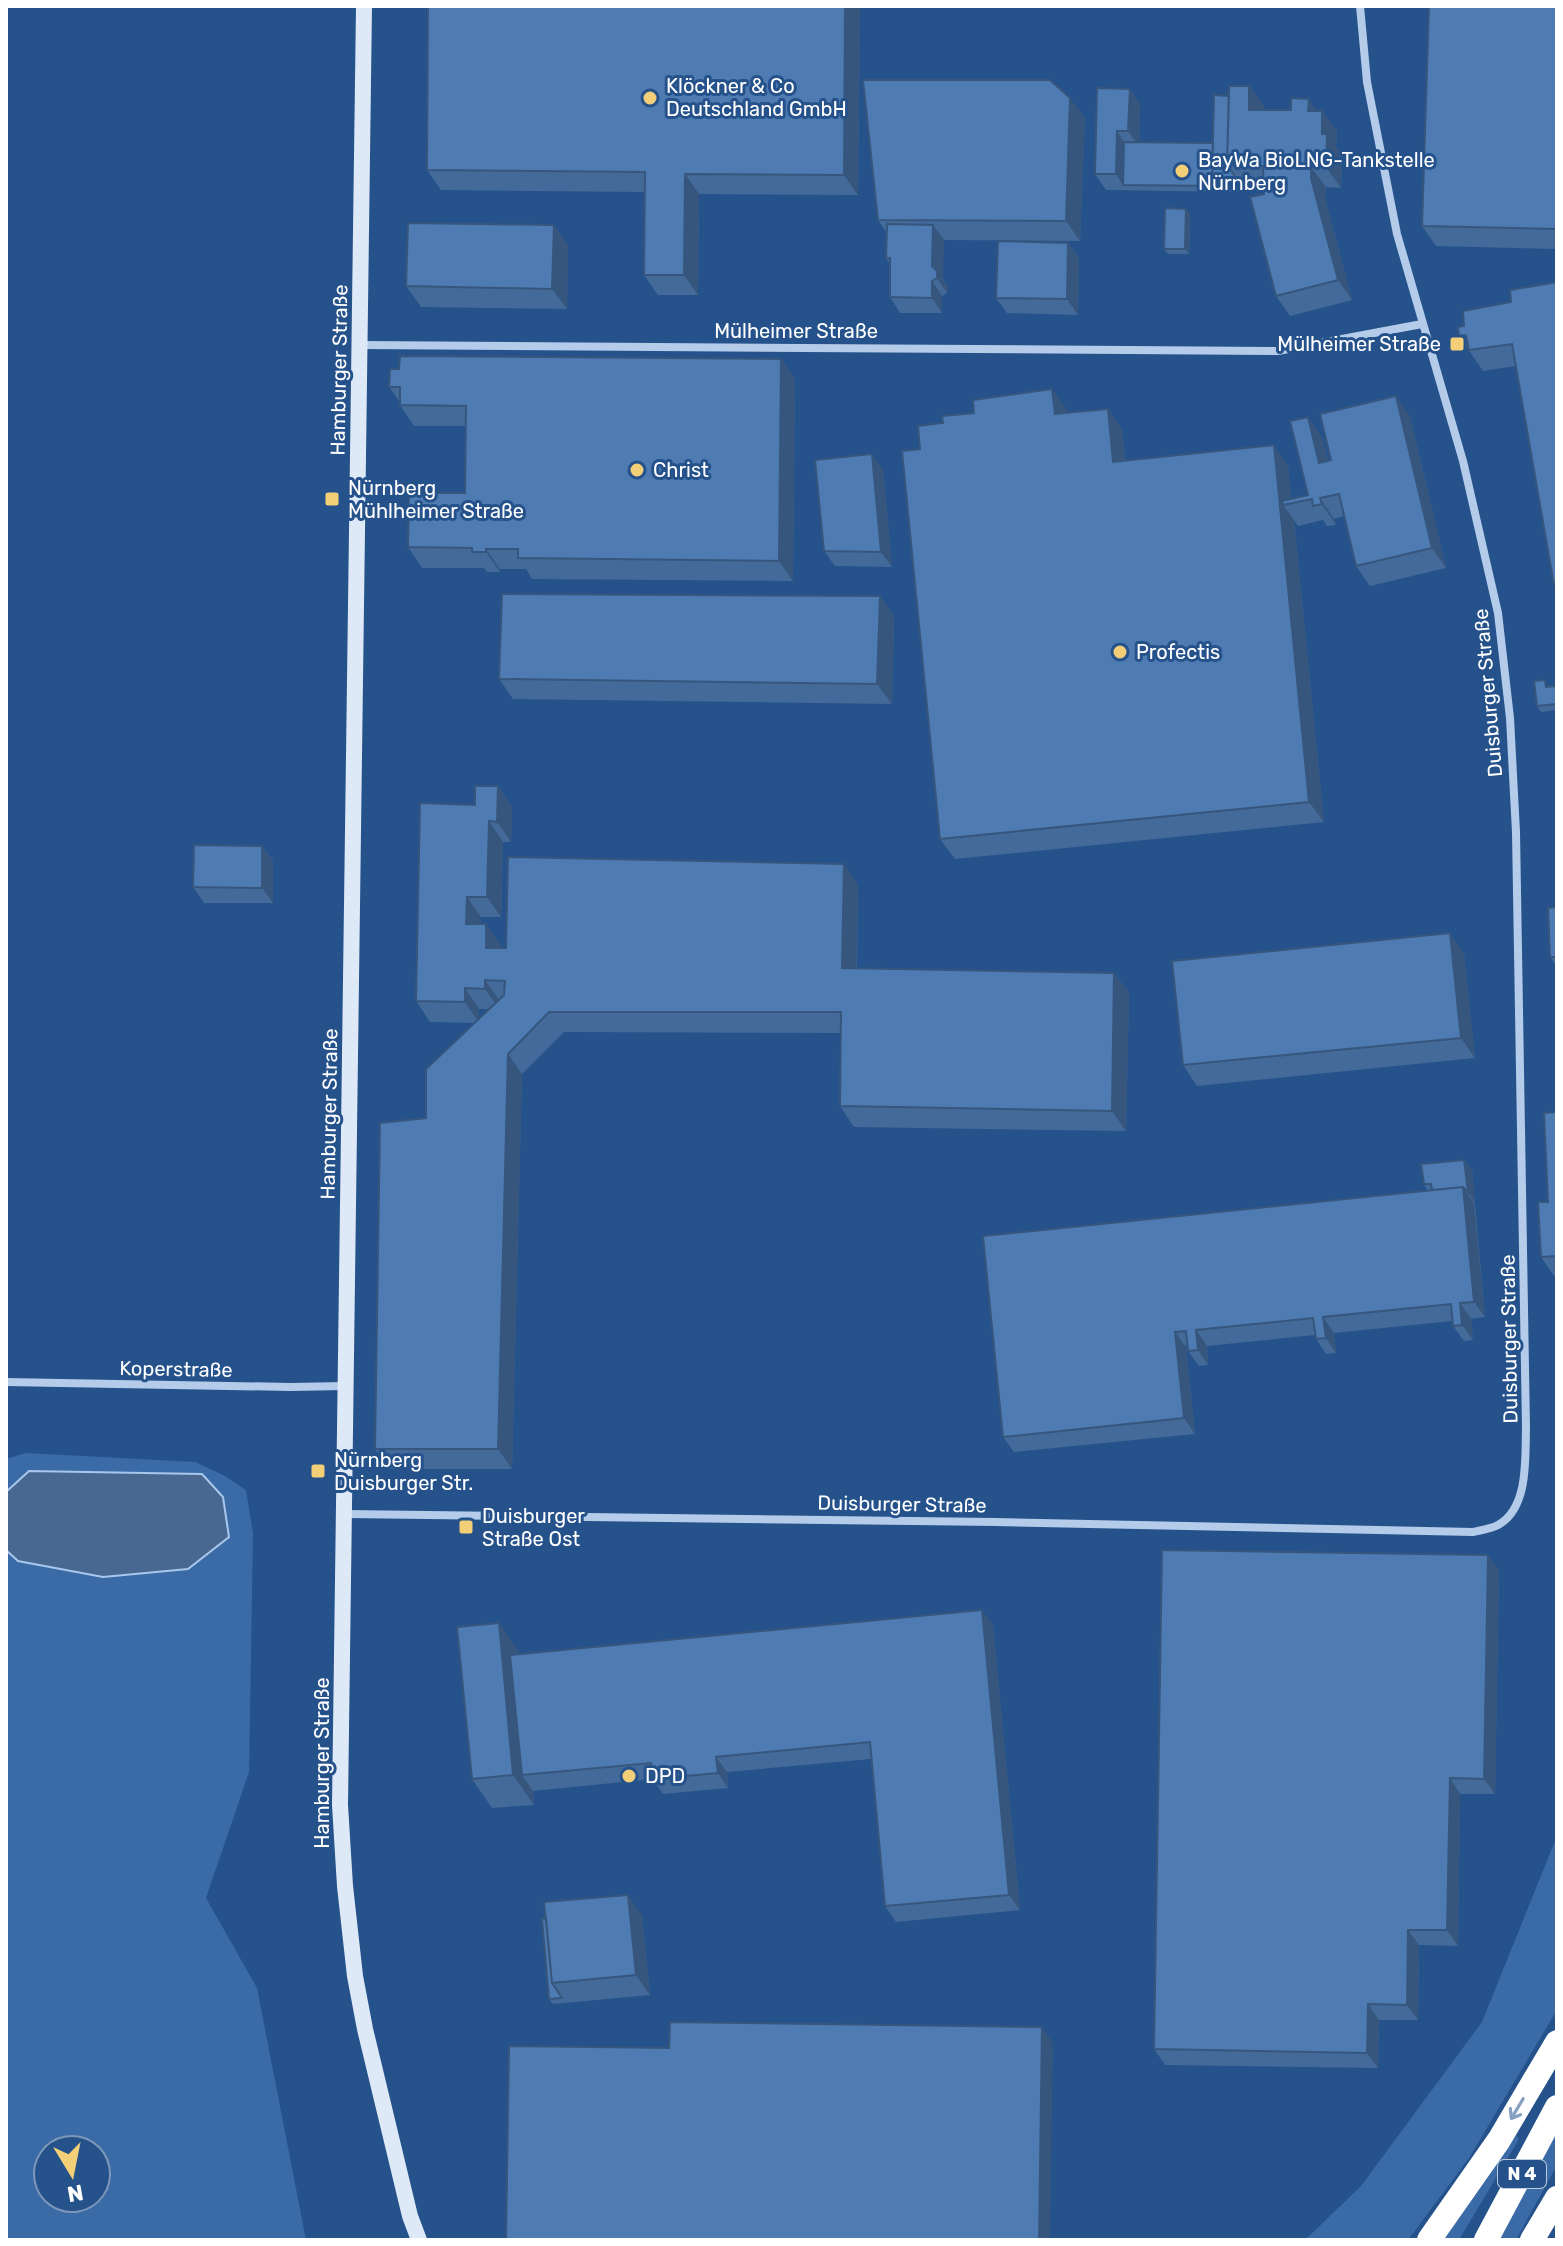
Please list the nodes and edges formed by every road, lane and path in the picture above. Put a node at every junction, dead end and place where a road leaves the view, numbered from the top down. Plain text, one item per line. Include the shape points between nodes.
1 (364, 6) edge
2 (1360, 6) edge
3 (1422, 324) junction
4 (359, 345) junction
5 (6, 1382) edge
6 (345, 1386) junction
7 (343, 1514) junction
8 (1557, 2042) edge
9 (1557, 2107) edge
10 (1557, 2198) edge
11 (410, 2216) junction
12 (412, 2240) edge
13 (419, 2240) edge
14 (1429, 2240) edge
15 (1486, 2240) edge
16 (1532, 2240) edge

1 - 4 street, Hamburger Straße
2 - 3 street, Duisburger Straße via 1367,82 1397,234
3 - 4 street, Mülheimer Straße via 1278,351
3 - 7 street, Duisburger Straße via 1495,593 1510,718 1526,1428 1521,1492 1499,1525 1473,1532
4 - 6 street, Hamburger Straße
5 - 6 street, Koperstraße
6 - 7 street, Hamburger Straße
7 - 11 street, Hamburger Straße via 340,1805 347,1917 365,2029
8 -> 14 highway via 1499,2140
9 - 15 highway, N 4
10 - 16 highway, N 4
11 - 12 street, Hamburger Straße
11 - 13 street, Hamburger Straße

